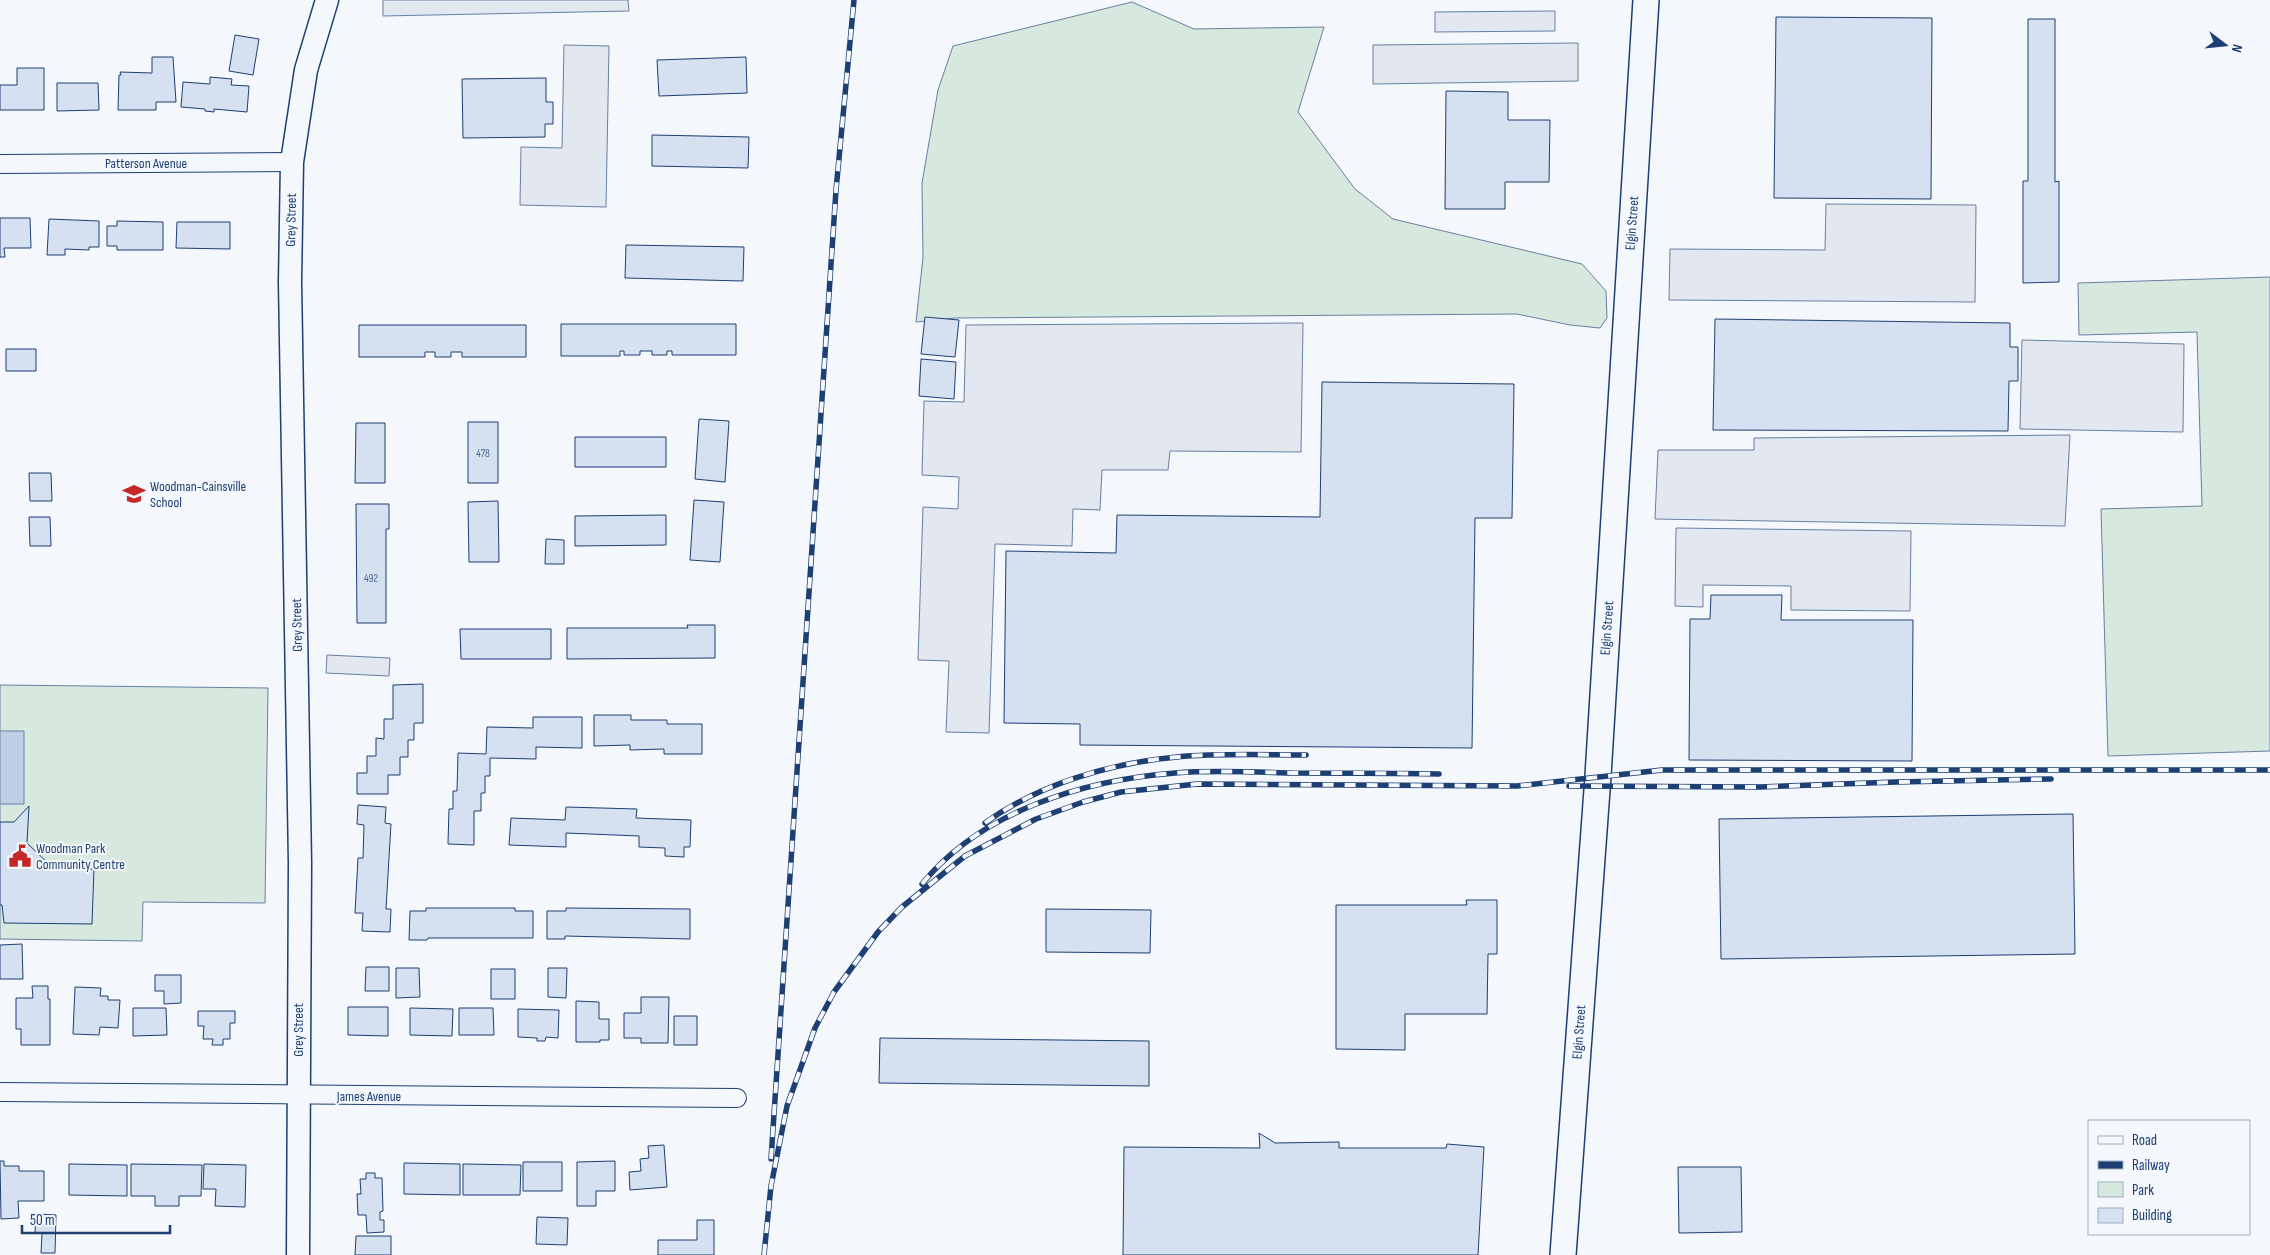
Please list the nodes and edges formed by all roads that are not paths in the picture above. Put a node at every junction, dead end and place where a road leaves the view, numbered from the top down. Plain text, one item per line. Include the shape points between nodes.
1 (327, 0) edge
2 (1646, 0) edge
3 (292, 162) junction
4 (0, 164) edge
5 (0, 1092) edge
6 (298, 1095) junction
7 (737, 1098) dead end
8 (298, 1255) edge
9 (1563, 1255) edge

1 - 3 street, Grey Street via 306,70
2 - 9 main road, Elgin Street via 1598,776
3 - 4 street, Patterson Avenue
3 - 6 street, Grey Street via 290,282 300,863
5 - 6 street, James Avenue
6 - 7 street, James Avenue
6 - 8 street, Grey Street

